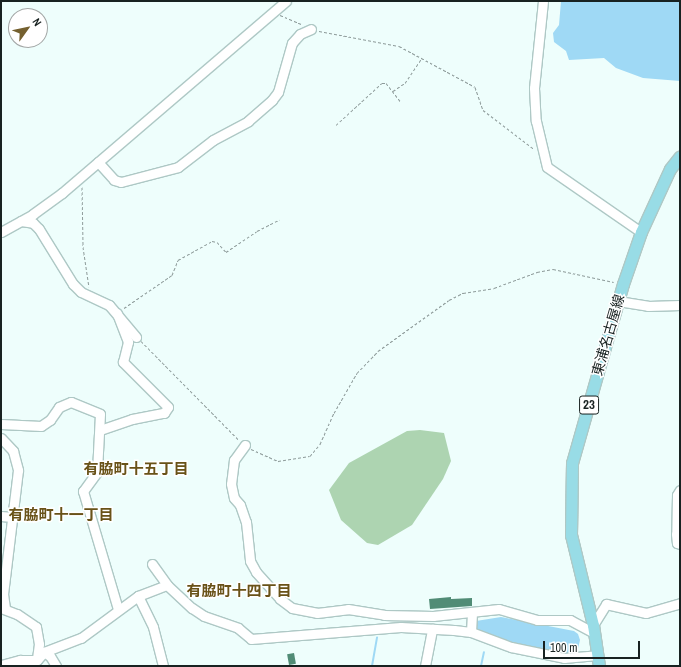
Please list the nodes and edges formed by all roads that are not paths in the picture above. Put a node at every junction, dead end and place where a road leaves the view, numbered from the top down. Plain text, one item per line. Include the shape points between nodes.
1 (286, 1) edge
2 (542, 1) edge
3 (311, 29) road end
4 (680, 156) edge
5 (98, 162) junction
6 (21, 221) junction
7 (1, 232) edge
8 (641, 232) junction
9 (618, 301) junction
10 (680, 305) edge
11 (117, 313) junction
12 (136, 337) road end
13 (1, 424) edge
14 (100, 430) junction
15 (1, 438) edge
16 (245, 445) road end
17 (680, 490) edge
18 (1, 516) edge
19 (12, 517) junction
20 (680, 544) edge
21 (152, 564) dead end
22 (167, 585) junction
23 (138, 596) junction
24 (680, 603) edge
25 (3, 608) edge
26 (118, 609) junction
27 (472, 613) junction
28 (432, 629) junction
29 (594, 629) junction
30 (471, 632) junction
31 (44, 652) junction
32 (598, 660) edge
33 (36, 663) edge
34 (1, 665) edge
35 (56, 666) edge
36 (162, 666) edge
37 (425, 666) edge

1 - 5 street
2 - 8 street via 534,88 542,154 547,167
3 - 5 street via 300,34 292,43 278,92 272,100 248,121 213,140 178,168 121,182 114,180
4 - 8 main road, 東浦名古屋線 / 23 via 670,169
5 - 6 street
6 - 7 street
6 - 11 street via 33,223 39,229 73,284 81,292 109,305
8 - 9 main road, 東浦名古屋線 / 23
9 - 10 street via 648,306
9 - 29 main road, 東浦名古屋線 / 23 via 572,463 571,535
11 - 12 street
11 - 14 street via 128,342 123,362 168,407 164,413 132,419
13 - 14 street via 41,426 50,420 59,407 74,402 100,414
14 - 26 street via 97,472 83,491
15 - 19 street via 13,451 17,463
16 - 27 street via 232,466 231,484 234,498 240,505 246,522 250,561 256,572 280,599 292,608 317,613 348,609 384,615 433,616
17 - 20 street via 676,534 677,543
18 - 19 street
19 - 25 street
21 - 22 street
22 - 23 street
22 - 28 street via 204,616 238,628 252,639 368,629
23 - 26 street
23 - 36 street via 153,627
24 - 29 street via 646,613 606,604
25 - 33 street via 36,627 39,644
26 - 31 street via 81,638
27 - 29 street via 499,609 537,620 570,620
27 - 30 street
28 - 30 street
28 - 37 street
29 - 32 main road, 東浦名古屋線 / 23
30 - 32 street via 505,645 564,658
31 - 33 street
31 - 35 street
33 - 34 street via 20,660

